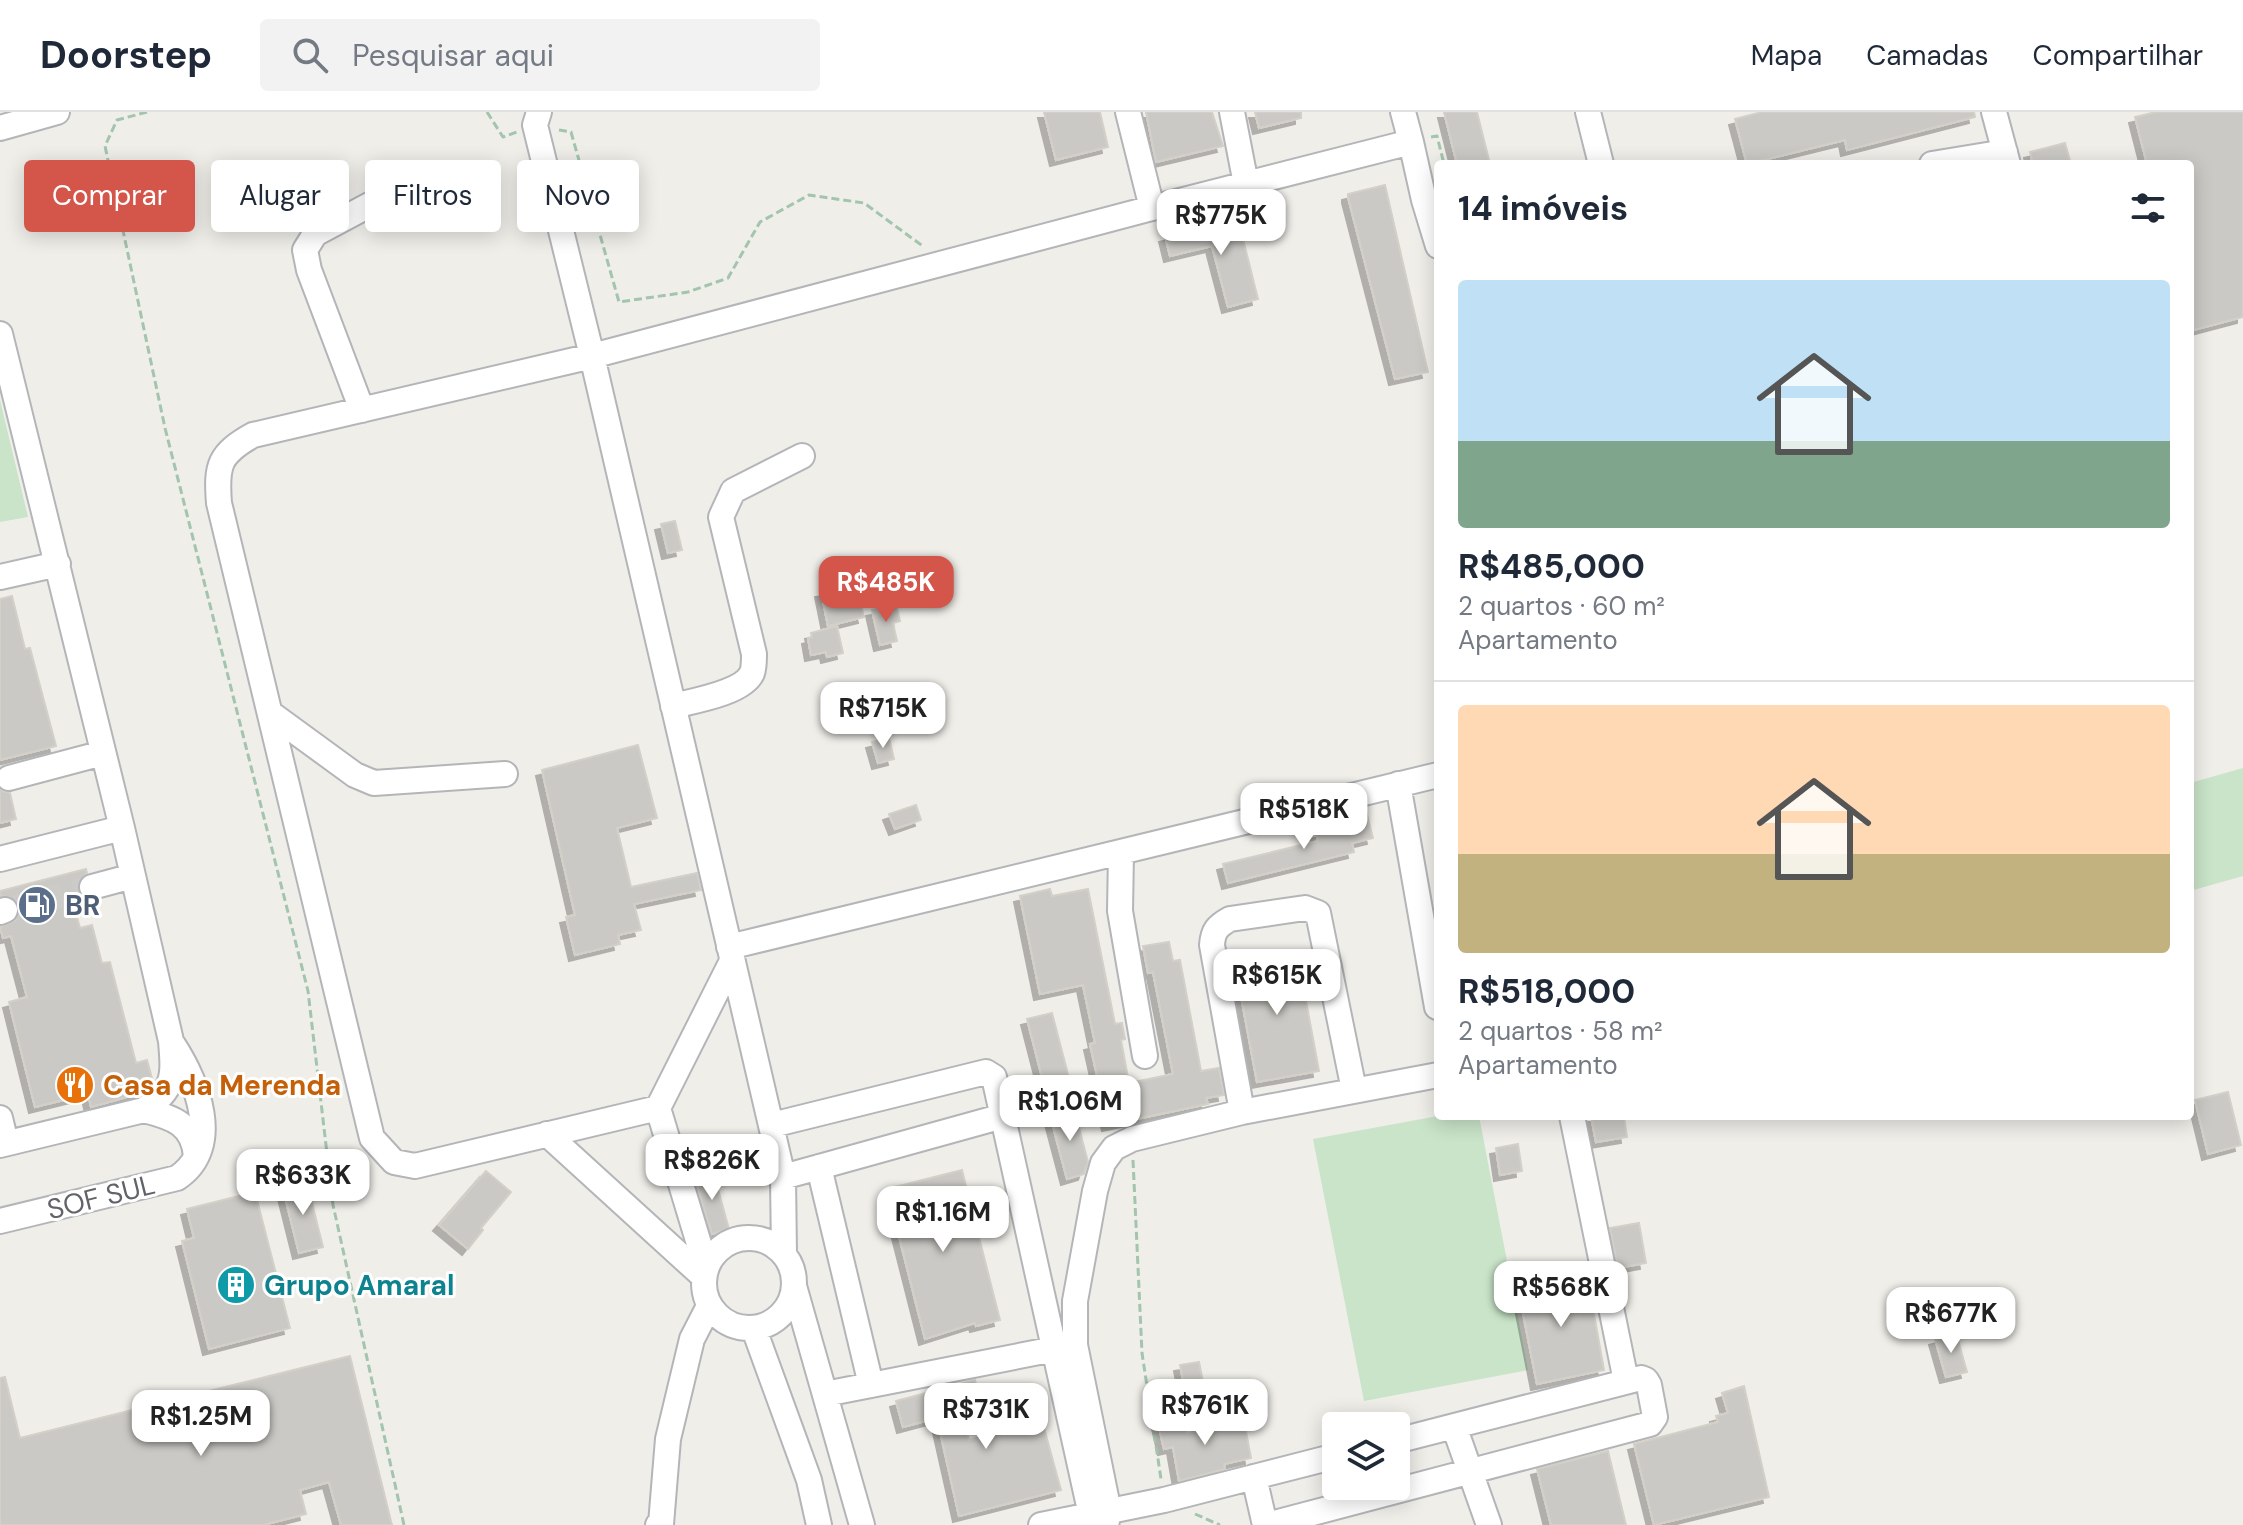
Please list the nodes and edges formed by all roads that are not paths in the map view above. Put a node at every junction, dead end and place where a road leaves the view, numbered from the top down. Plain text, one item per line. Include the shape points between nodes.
1 (57, 112) edge
2 (1128, 112) edge
3 (1232, 112) edge
4 (1403, 112) edge
5 (1588, 112) edge
6 (1994, 112) edge
7 (532, 116) edge
8 (0, 128) edge
9 (1411, 142) junction
10 (2006, 158) edge
11 (1600, 160) edge
12 (1981, 160) edge
13 (1246, 184) junction
14 (365, 207) edge
15 (1152, 208) junction
16 (1434, 233) edge
17 (0, 334) edge
18 (592, 356) junction
19 (362, 410) junction
20 (802, 456) dead end
21 (58, 564) junction
22 (0, 577) edge
23 (673, 706) junction
24 (270, 713) junction
25 (103, 753) junction
26 (505, 774) dead end
27 (1434, 776) edge
28 (9, 778) dead end
29 (1398, 784) junction
30 (122, 828) junction
31 (1121, 853) junction
32 (0, 859) edge
33 (133, 876) junction
34 (92, 887) tunnel mouth
35 (731, 954) junction
36 (1434, 990) edge
37 (171, 1041) junction
38 (1145, 1056) dead end
39 (1434, 1076) edge
40 (1354, 1090) junction
41 (658, 1108) junction
42 (144, 1110) junction
43 (1242, 1112) junction
44 (1003, 1116) junction
45 (0, 1118) edge
46 (1573, 1120) edge
47 (772, 1125) junction
48 (547, 1134) junction
49 (3, 1144) edge
50 (196, 1160) junction
51 (819, 1167) junction
52 (783, 1177) junction
53 (0, 1221) edge
54 (784, 1254) junction
55 (705, 1272) junction
56 (794, 1286) junction
57 (709, 1306) junction
58 (754, 1329) junction
59 (1065, 1347) junction
60 (1626, 1381) junction
61 (871, 1385) junction
62 (825, 1394) junction
63 (1454, 1426) junction
64 (1410, 1437) edge
65 (1322, 1460) edge
66 (1470, 1470) junction
67 (1254, 1477) junction
68 (850, 1479) junction
69 (809, 1480) junction
70 (1102, 1517) edge
71 (658, 1525) edge
72 (819, 1525) edge
73 (862, 1525) edge
74 (1041, 1525) edge
75 (1266, 1525) edge
76 (1489, 1525) edge

1 - 8 street
2 - 15 street
3 - 13 street
4 - 9 street
5 - 11 street
6 - 10 street
7 - 18 street
9 - 13 street
9 - 16 street
10 - 12 street
13 - 15 street
14 - 19 street via 315,234 305,250
15 - 18 street
17 - 21 street
18 - 19 street
18 - 23 street
19 - 24 street via 253,435 222,458 219,503
20 - 23 street via 733,491 721,517 754,654 753,671 746,682 717,695
21 - 22 street
21 - 25 street
23 - 35 street
24 - 26 street via 374,783
24 - 48 street via 372,1138 394,1162 415,1166
25 - 28 street
25 - 30 street
27 - 29 street
29 - 31 street
29 - 36 street
30 - 32 street
30 - 33 street
31 - 35 street
31 - 38 street via 1120,911
33 - 34 street
33 - 37 street
35 - 41 street
35 - 47 street
37 - 42 street via 171,1085
37 - 50 street via 191,1076 199,1105 202,1146
39 - 40 street
40 - 43 street
40 - 43 street via 1318,913 1305,908 1230,919 1213,933 1212,945
41 - 48 street
41 - 55 street
42 - 49 street
42 - 50 street via 187,1129
43 - 59 street via 1114,1148 1103,1163
44 - 47 street via 994,1077 986,1072
44 - 51 street
44 - 59 street
45 - 49 street
46 - 60 street
47 - 52 street
48 - 55 street
50 - 53 street, SOF SUL via 177,1178
51 - 52 street
51 - 61 street
52 - 54 street
54 - 55 street via 774,1245 748,1238 722,1246
54 - 56 street
55 - 57 street
56 - 58 street via 782,1315
56 - 62 street
57 - 58 street via 728,1324
57 - 71 street via 692,1339 668,1439
58 - 69 street
59 - 61 street
59 - 70 street
60 - 63 street
60 - 66 street via 1641,1378 1649,1385 1655,1417 1650,1424
61 - 62 street
62 - 68 street
63 - 64 street
63 - 66 street
65 - 67 street
66 - 75 street
66 - 76 street
67 - 70 street
67 - 75 street
68 - 69 street via 825,1474
68 - 73 street
69 - 72 street
70 - 74 street

